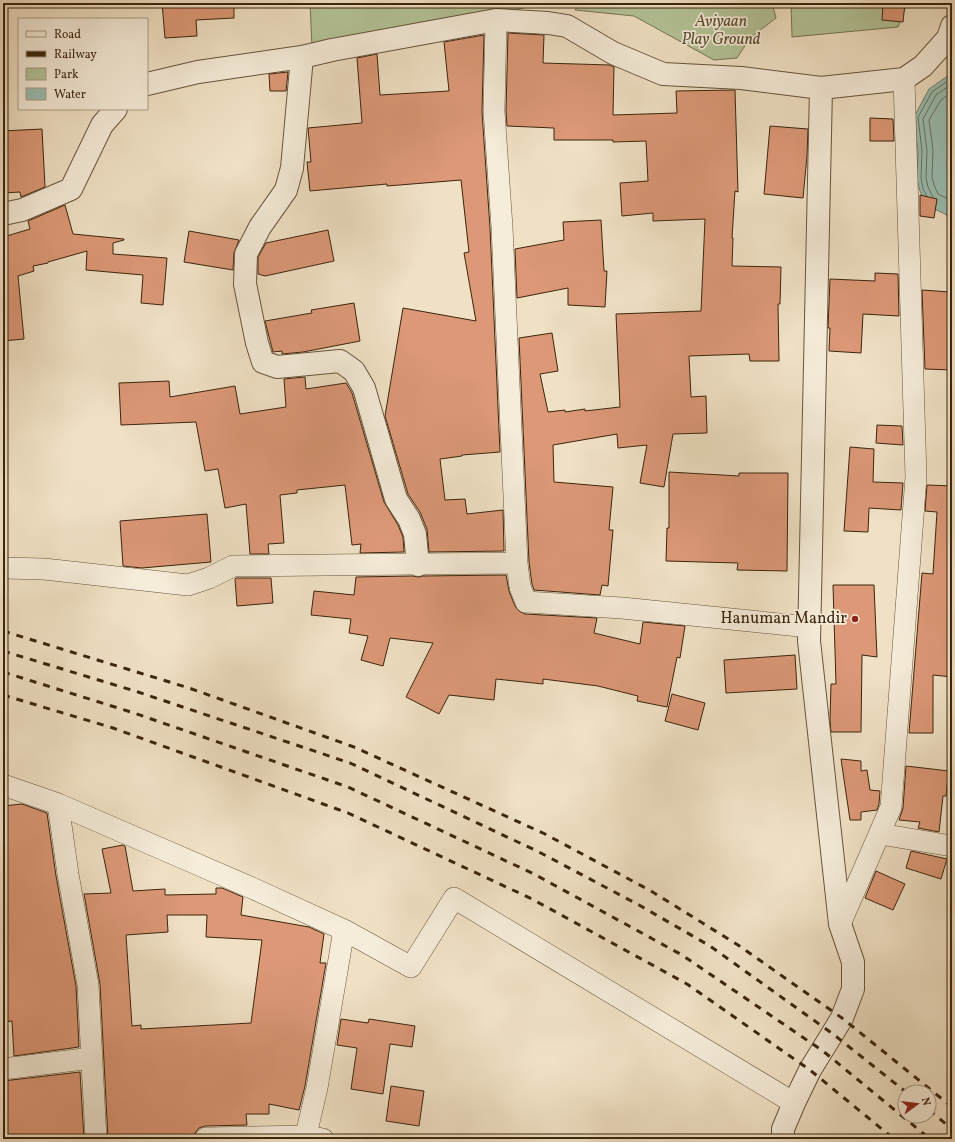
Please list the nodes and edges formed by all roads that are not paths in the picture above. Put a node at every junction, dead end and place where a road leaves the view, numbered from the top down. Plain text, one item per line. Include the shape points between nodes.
1 (496, 20) junction
2 (952, 26) edge
3 (302, 57) junction
4 (904, 79) junction
5 (148, 84) edge
6 (821, 88) junction
7 (115, 110) edge
8 (3, 214) edge
9 (517, 564) junction
10 (418, 565) junction
11 (3, 568) edge
12 (809, 627) junction
13 (3, 785) edge
14 (58, 804) junction
15 (880, 834) junction
16 (952, 846) edge
17 (840, 924) junction
18 (344, 930) junction
19 (92, 1058) junction
20 (3, 1069) edge
21 (794, 1103) junction
22 (312, 1138) edge
23 (96, 1139) edge
24 (206, 1139) edge
25 (784, 1139) edge

1 - 3 street
1 - 6 street via 567,26 613,53 663,74 741,78
1 - 9 street via 494,111
2 - 4 street via 948,38 923,66
3 - 5 street via 198,72
3 - 10 street via 292,168 286,190 260,226 246,254 246,284 257,343 263,362 277,367 340,361 354,371 364,388 396,499 415,534
4 - 6 street
4 - 15 street via 916,477 891,807
6 - 12 street
7 - 8 street via 102,125 71,189 22,210
9 - 10 street
9 - 12 street via 520,587 526,602 622,608
10 - 11 street via 233,566 188,585 44,569
12 - 17 street via 808,642
13 - 14 street
14 - 18 street
14 - 19 street via 88,985
15 - 16 street
15 - 17 street
17 - 21 street via 853,962 853,989 842,1018 810,1070
18 - 21 street via 411,967 454,898
18 - 22 street via 317,1088
19 - 20 street
19 - 23 street
21 - 25 street via 782,1129
22 - 24 street

